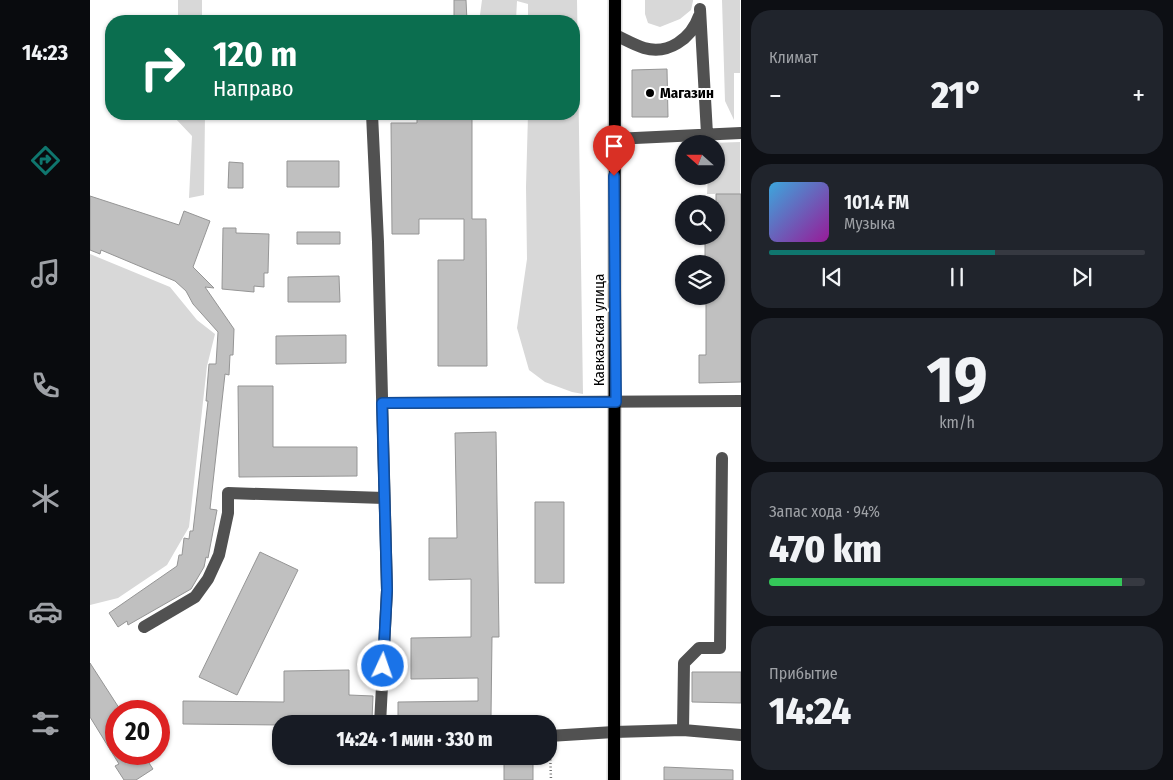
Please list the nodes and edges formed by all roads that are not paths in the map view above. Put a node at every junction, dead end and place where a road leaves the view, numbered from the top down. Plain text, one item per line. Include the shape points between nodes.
1 (615, 0) edge
2 (700, 4) edge
3 (615, 35) junction
4 (372, 120) edge
5 (740, 133) edge
6 (707, 134) junction
7 (614, 138) junction
8 (740, 401) edge
9 (616, 402) junction
10 (382, 403) junction
11 (722, 458) dead end
12 (384, 498) junction
13 (144, 627) dead end
14 (380, 715) edge
15 (683, 730) junction
16 (614, 732) junction
17 (740, 735) edge
18 (557, 736) edge
19 (614, 780) edge

1 - 3 main road, Кавказская улица
2 - 3 street via 691,32 671,47 645,48
2 - 6 street
3 - 7 main road, Кавказская улица
4 - 10 street
5 - 6 street
6 - 7 street
7 - 9 main road, Кавказская улица
8 - 9 street
9 - 10 street
9 - 16 main road, Кавказская улица
10 - 12 street
11 - 15 street via 720,648 698,648 684,663
12 - 13 street via 228,493 228,514 219,555 208,579 195,597
12 - 14 street via 387,590
15 - 16 street
15 - 17 street
16 - 18 street
16 - 19 main road, Кавказская улица

